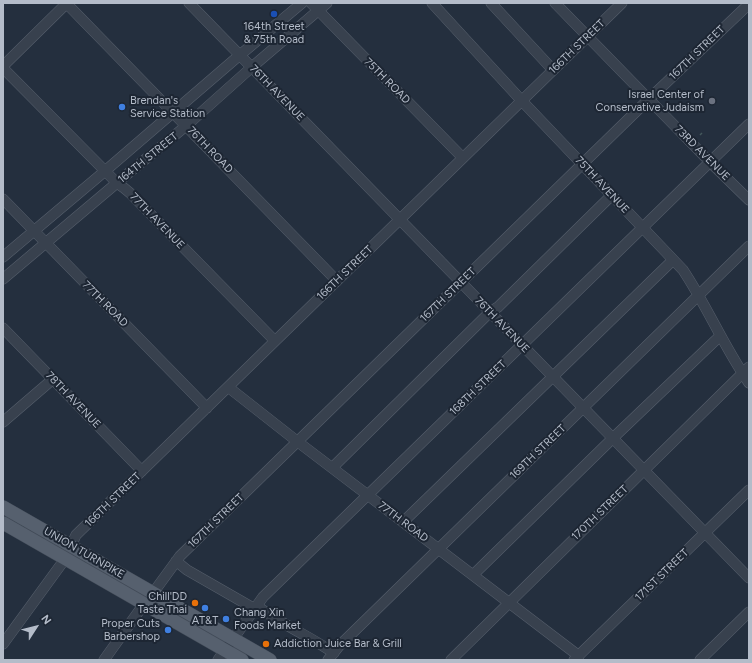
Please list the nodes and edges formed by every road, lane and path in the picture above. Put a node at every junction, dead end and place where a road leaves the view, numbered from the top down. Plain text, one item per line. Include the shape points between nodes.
1 (67, 3) edge
2 (189, 3) edge
3 (302, 3) edge
4 (311, 3) edge
5 (328, 3) edge
6 (432, 3) edge
7 (491, 3) edge
8 (555, 3) edge
9 (622, 3) edge
10 (749, 4) edge
11 (318, 11) junction
12 (588, 37) junction
13 (240, 55) junction
14 (3, 67) edge
15 (252, 68) junction
16 (553, 70) junction
17 (649, 99) junction
18 (522, 101) junction
19 (174, 113) junction
20 (749, 124) edge
21 (186, 126) junction
22 (702, 132) dead end
23 (700, 135) dead end
24 (464, 158) junction
25 (710, 162) junction
26 (583, 164) junction
27 (105, 172) junction
28 (116, 183) junction
29 (612, 195) junction
30 (3, 199) edge
31 (749, 200) edge
32 (400, 219) junction
33 (642, 228) junction
34 (34, 231) junction
35 (46, 243) junction
36 (749, 246) edge
37 (5, 251) edge
38 (673, 260) junction
39 (3, 279) edge
40 (337, 281) junction
41 (461, 283) junction
42 (698, 295) junction
43 (490, 312) junction
44 (5, 333) edge
45 (720, 336) junction
46 (275, 341) junction
47 (522, 345) junction
48 (746, 371) edge
49 (552, 376) junction
50 (53, 379) junction
51 (749, 383) edge
52 (228, 387) junction
53 (207, 408) junction
54 (583, 408) junction
55 (3, 422) edge
56 (613, 438) junction
57 (298, 442) junction
58 (332, 468) junction
59 (644, 470) junction
60 (142, 471) junction
61 (749, 490) edge
62 (368, 495) junction
63 (3, 507) edge
64 (403, 522) junction
65 (3, 523) edge
66 (705, 533) junction
67 (71, 546) junction
68 (438, 549) junction
69 (65, 559) junction
70 (176, 561) junction
71 (473, 576) junction
72 (749, 578) edge
73 (153, 593) junction
74 (509, 603) junction
75 (144, 604) junction
76 (256, 608) junction
77 (749, 612) edge
78 (233, 639) junction
79 (3, 644) edge
80 (221, 655) edge
81 (331, 657) edge
82 (577, 658) edge
83 (104, 660) edge
84 (242, 660) edge
85 (270, 660) edge
86 (451, 660) edge
87 (700, 660) edge

1 - 14 street
1 - 19 street, 76TH ROAD
2 - 13 street, 76TH AVENUE
3 - 13 street, 164TH STREET
4 - 11 street, 75TH ROAD
5 - 11 street, 164TH STREET
6 - 18 street, 75TH AVENUE
7 - 16 street
8 - 12 street, 73RD AVENUE
9 - 12 street, 166TH STREET
10 - 17 street, 167TH STREET
11 - 15 street, 164TH STREET
11 - 24 street, 75TH ROAD
12 - 16 street, 166TH STREET
12 - 17 street, 73RD AVENUE
13 - 15 street, 76TH AVENUE
13 - 19 street, 164TH STREET
14 - 27 street, 77TH AVENUE
15 - 21 street, 164TH STREET
15 - 32 street, 76TH AVENUE
16 - 18 street, 166TH STREET
17 - 25 street, 73RD AVENUE
17 - 26 street, 167TH STREET
18 - 24 street, 166TH STREET
18 - 26 street, 75TH AVENUE
19 - 21 street, 76TH ROAD
19 - 27 street, 164TH STREET
20 - 25 street, 168TH STREET
21 - 28 street, 164TH STREET
21 - 40 street, 76TH ROAD
22 - 23 path
24 - 32 street, 166TH STREET
25 - 31 street, 73RD AVENUE
25 - 33 street, 168TH STREET
26 - 29 street, 75TH AVENUE
26 - 41 street, 167TH STREET
27 - 28 street, 77TH AVENUE
27 - 34 street, 164TH STREET
28 - 35 street, 164TH STREET
28 - 46 street, 77TH AVENUE via 130,193
29 - 33 street, 75TH AVENUE
29 - 43 street
30 - 34 street, 77TH ROAD
32 - 40 street, 166TH STREET
32 - 41 street, 76TH AVENUE
33 - 38 street, 75TH AVENUE
33 - 47 street, 168TH STREET
34 - 35 street, 77TH ROAD
34 - 37 street, 164TH STREET
35 - 39 street, 164TH STREET
35 - 53 street, 77TH ROAD
36 - 42 street, 169TH STREET
38 - 42 street, 75TH AVENUE via 683,270
38 - 49 street
40 - 46 street, 166TH STREET
41 - 43 street, 76TH AVENUE
41 - 57 street, 167TH STREET
42 - 45 street, 75TH AVENUE
42 - 54 street, 169TH STREET
43 - 47 street, 76TH AVENUE
43 - 58 street
44 - 50 street, 78TH AVENUE
45 - 48 street, 75TH AVENUE
45 - 56 street
46 - 52 street, 166TH STREET
47 - 49 street, 76TH AVENUE
47 - 62 street, 168TH STREET
48 - 51 street, 75TH AVENUE
48 - 59 street, 170TH STREET
49 - 54 street, 76TH AVENUE
49 - 64 street
50 - 55 street
50 - 60 street, 78TH AVENUE
52 - 53 street, 166TH STREET
52 - 57 street, 77TH ROAD
53 - 60 street, 166TH STREET
54 - 56 street, 76TH AVENUE
54 - 68 street, 169TH STREET
56 - 59 street, 76TH AVENUE
56 - 71 street
57 - 58 street, 77TH ROAD
57 - 70 street, 167TH STREET
58 - 62 street, 77TH ROAD
59 - 66 street, 76TH AVENUE
59 - 74 street, 170TH STREET
60 - 67 street, 166TH STREET via 76,535
61 - 66 street, 171ST STREET
62 - 64 street, 77TH ROAD
62 - 76 street, 168TH STREET via 264,597
63 - 67 main road, UNION TURNPIKE
64 - 68 street, 77TH ROAD
65 - 69 main road, UNION TURNPIKE
66 - 72 street, 76TH AVENUE
66 - 82 street, 171ST STREET
67 - 73 main road, UNION TURNPIKE
68 - 71 street, 77TH ROAD
68 - 81 street, 169TH STREET via 339,646
69 - 75 main road, UNION TURNPIKE
69 - 79 street
70 - 73 street, 167TH STREET
70 - 76 street via 187,570
71 - 74 street, 77TH ROAD
73 - 78 main road, UNION TURNPIKE
74 - 82 street, 77TH ROAD
74 - 86 street, 170TH STREET
75 - 80 main road, UNION TURNPIKE
75 - 83 street
76 - 78 street, 168TH STREET
76 - 81 street via 323,646
77 - 87 street
78 - 80 street, 168TH STREET
78 - 85 main road, UNION TURNPIKE
80 - 84 main road, UNION TURNPIKE

